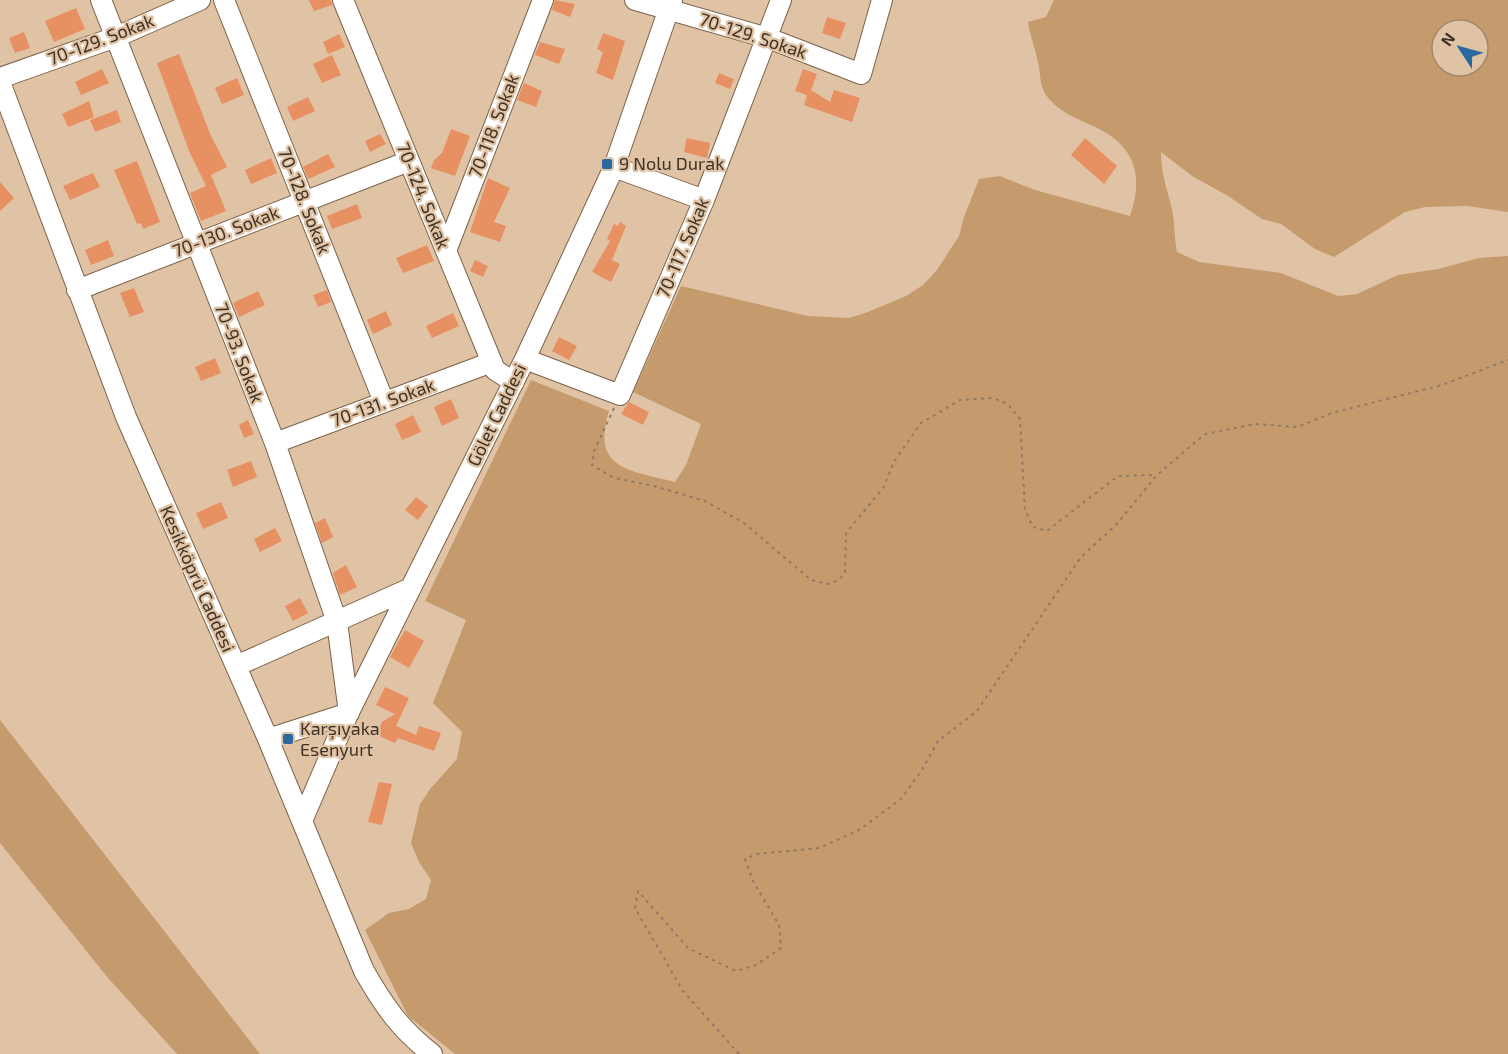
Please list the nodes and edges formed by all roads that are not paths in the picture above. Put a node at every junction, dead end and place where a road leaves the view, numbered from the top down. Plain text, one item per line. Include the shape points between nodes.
1 (101, 0) edge
2 (200, 0) edge
3 (224, 0) edge
4 (343, 0) edge
5 (543, 0) edge
6 (635, 0) edge
7 (781, 0) edge
8 (882, 0) edge
9 (670, 5) edge
10 (116, 37) junction
11 (768, 38) junction
12 (0, 80) edge
13 (409, 161) junction
14 (614, 167) junction
15 (704, 200) junction
16 (304, 202) junction
17 (196, 243) junction
18 (446, 251) junction
19 (77, 290) junction
20 (525, 359) junction
21 (492, 362) junction
22 (514, 382) junction
23 (384, 402) junction
24 (275, 443) junction
25 (411, 588) junction
26 (337, 622) junction
27 (236, 666) junction
28 (348, 713) junction
29 (268, 739) junction
30 (302, 821) junction
31 (432, 1054) edge

1 - 10 street, 70-93. Sokak
2 - 10 street, 70-129. Sokak
3 - 16 street, 70-128. Sokak
4 - 13 street, 70-124. Sokak
5 - 18 street, 70-118. Sokak
6 - 9 street, 70-129. Sokak
7 - 11 street, 70-117. Sokak
8 - 11 street, 70-129. Sokak via 861,74
9 - 11 street, 70-129. Sokak
9 - 14 street, Gölet Caddesi
10 - 12 street, 70-129. Sokak
10 - 17 street, 70-93. Sokak
11 - 15 street, 70-117. Sokak
12 - 19 street, Kesikköprü Caddesi
13 - 16 street, 70-130. Sokak
13 - 18 street, 70-124. Sokak
14 - 15 street
14 - 20 street, Gölet Caddesi
15 - 20 street, 70-117. Sokak via 620,395
16 - 17 street, 70-130. Sokak
16 - 23 street, 70-128. Sokak
17 - 19 street, 70-130. Sokak
17 - 24 street, 70-93. Sokak
18 - 21 street, 70-124. Sokak
19 - 27 street, Kesikköprü Caddesi via 126,417
20 - 22 street, Gölet Caddesi
21 - 22 street, 70-124. Sokak via 495,370
21 - 23 street, 70-131. Sokak
22 - 25 street, Gölet Caddesi
23 - 24 street, 70-131. Sokak
24 - 26 street, 70-93. Sokak
25 - 26 street
25 - 28 street, Gölet Caddesi
26 - 27 street
26 - 28 street, 70-93. Sokak
27 - 29 street, Kesikköprü Caddesi
28 - 29 street
28 - 30 street, Gölet Caddesi
29 - 30 street, Kesikköprü Caddesi
30 - 31 street, Kesikköprü Caddesi via 364,971 405,1032

